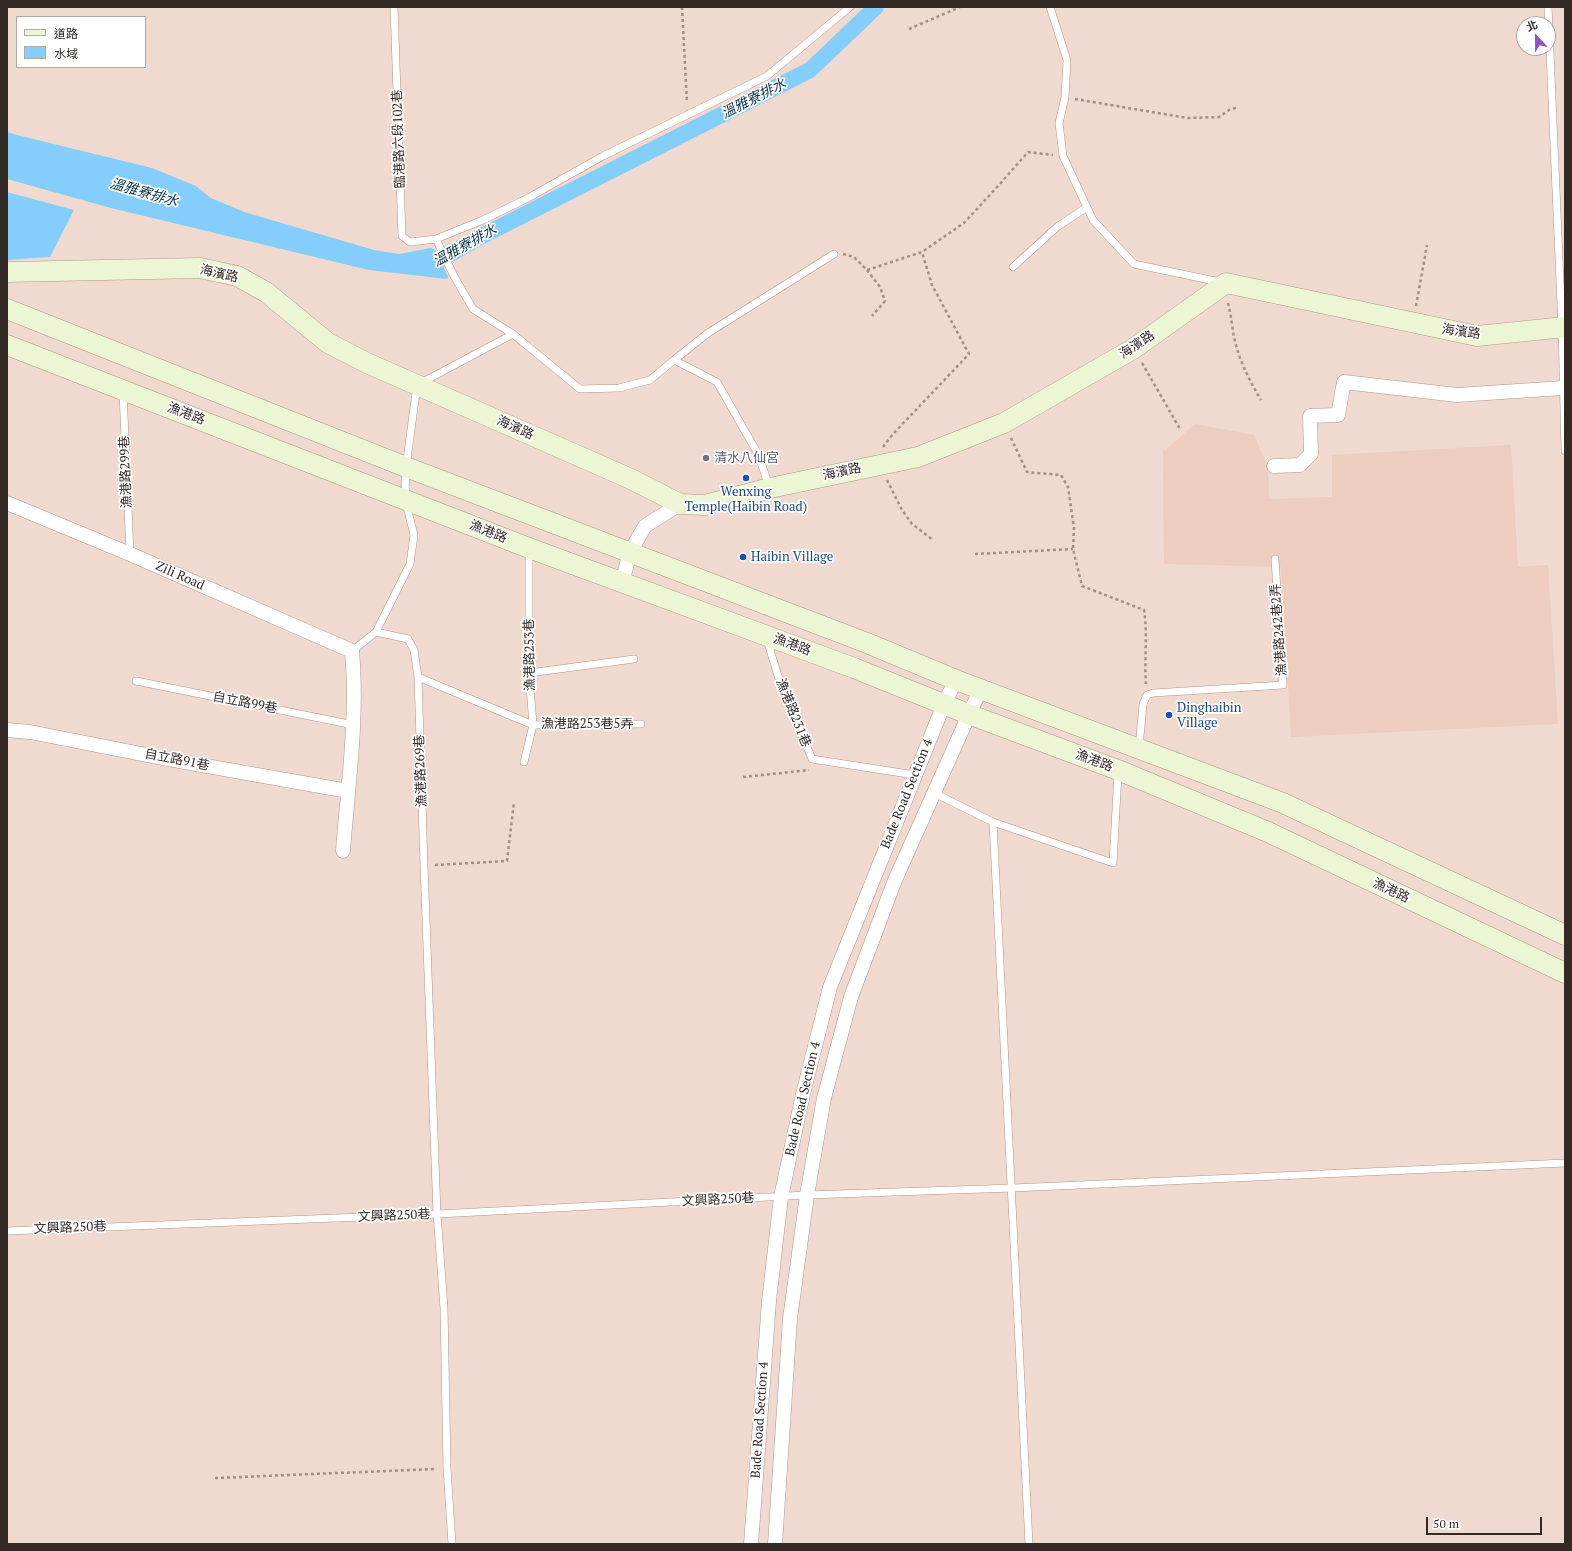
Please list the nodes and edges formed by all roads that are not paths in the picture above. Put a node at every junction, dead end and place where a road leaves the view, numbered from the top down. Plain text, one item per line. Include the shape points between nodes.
1 (394, 7) edge
2 (850, 7) edge
3 (1050, 7) edge
4 (1548, 7) edge
5 (1087, 207) junction
6 (436, 239) junction
7 (834, 254) road end
8 (1013, 267) dead end
9 (7, 272) edge
10 (1226, 283) junction
11 (7, 309) edge
12 (1563, 327) edge
13 (513, 334) junction
14 (7, 345) edge
15 (674, 360) junction
16 (417, 385) junction
17 (1563, 388) junction
18 (123, 390) junction
19 (1565, 451) edge
20 (1274, 466) dead end
21 (406, 467) junction
22 (770, 488) junction
23 (405, 499) junction
24 (7, 503) edge
25 (680, 504) junction
26 (529, 548) junction
27 (630, 552) junction
28 (130, 554) junction
29 (1275, 559) dead end
30 (622, 583) junction
31 (376, 632) junction
32 (766, 636) junction
33 (352, 651) junction
34 (634, 659) dead end
35 (529, 673) junction
36 (418, 677) junction
37 (956, 680) junction
38 (136, 682) dead end
39 (981, 688) junction
40 (944, 704) junction
41 (968, 714) junction
42 (641, 724) dead end
43 (354, 725) junction
44 (533, 725) junction
45 (7, 730) edge
46 (1139, 748) junction
47 (524, 762) dead end
48 (1118, 770) junction
49 (915, 775) junction
50 (348, 791) junction
51 (934, 793) junction
52 (993, 822) junction
53 (343, 851) dead end
54 (1565, 934) edge
55 (1565, 973) edge
56 (794, 1134) junction
57 (817, 1136) junction
58 (1565, 1163) edge
59 (1013, 1188) junction
60 (807, 1195) junction
61 (781, 1197) junction
62 (438, 1214) junction
63 (7, 1231) edge
64 (452, 1544) edge
65 (751, 1544) edge
66 (775, 1544) edge
67 (1030, 1544) edge

1 - 6 lane, 臨港路六段102巷 via 402,236 410,242
2 - 6 lane via 767,76 603,156 502,211
3 - 5 lane via 1067,60 1065,97 1059,123 1063,156
4 - 12 lane
5 - 8 lane via 1057,227
5 - 10 lane via 1093,220 1134,264
6 - 13 lane via 473,309
7 - 15 lane via 708,333
9 - 16 street, 海濱路 via 200,268 237,276 266,292 328,343
10 - 12 street, 海濱路 via 1477,336
10 - 22 street, 海濱路 via 1133,349 1004,423 918,457
11 - 21 street
12 - 17 lane
13 - 15 lane via 580,389 619,388 650,380
13 - 16 lane
14 - 18 street, 漁港路
15 - 22 lane via 717,382 758,454
16 - 21 lane
16 - 25 street, 海濱路 via 631,479
17 - 19 lane
17 - 20 street via 1457,395 1344,382 1338,415 1310,416 1311,454 1300,464
18 - 23 street, 漁港路
18 - 28 lane, 漁港路299巷
21 - 23 lane
21 - 27 street
22 - 25 street, 海濱路 via 705,505
23 - 26 street, 漁港路
23 - 31 lane via 414,535 410,564
24 - 28 street, Zili Road
25 - 27 street via 645,526
26 - 30 street, 漁港路
26 - 35 lane, 漁港路253巷
27 - 30 street
27 - 37 street
28 - 33 street, Zili Road
29 - 46 lane, 漁港路242巷2弄 via 1283,685 1147,695 1143,704
30 - 32 street, 漁港路
31 - 33 lane
31 - 36 lane, 漁港路269巷 via 408,639 414,650
32 - 40 street, 漁港路
32 - 49 lane, 漁港路231巷 via 812,759
33 - 43 street via 355,683
34 - 35 lane
35 - 44 lane, 漁港路253巷
36 - 44 lane
36 - 62 lane, 漁港路269巷
37 - 39 street
37 - 40 street, Bade Road Section 4
38 - 43 lane, 自立路99巷
39 - 41 street, Bade Road Section 4
39 - 46 street
40 - 41 street, 漁港路
40 - 49 street, Bade Road Section 4
41 - 48 street, 漁港路
41 - 51 street, Bade Road Section 4
42 - 44 lane, 漁港路253巷5弄
43 - 50 street
44 - 47 lane, 漁港路253巷
45 - 50 street, 自立路91巷 via 30,732
46 - 54 street via 1283,803
48 - 52 lane via 1113,863
48 - 55 street, 漁港路 via 1268,832
49 - 56 street, Bade Road Section 4 via 830,987
50 - 53 street
51 - 52 lane
51 - 57 street, Bade Road Section 4 via 895,880 851,997 824,1098
52 - 59 lane
56 - 57 street
56 - 61 street, Bade Road Section 4
57 - 60 street, Bade Road Section 4
58 - 59 lane, 文興路250巷
59 - 60 lane, 文興路250巷
59 - 67 lane
60 - 61 lane, 文興路250巷
60 - 66 street, Bade Road Section 4 via 790,1319
61 - 62 lane, 文興路250巷
61 - 65 street, Bade Road Section 4 via 769,1301
62 - 63 lane, 文興路250巷
62 - 64 lane, 漁港路269巷 via 444,1308 447,1468

